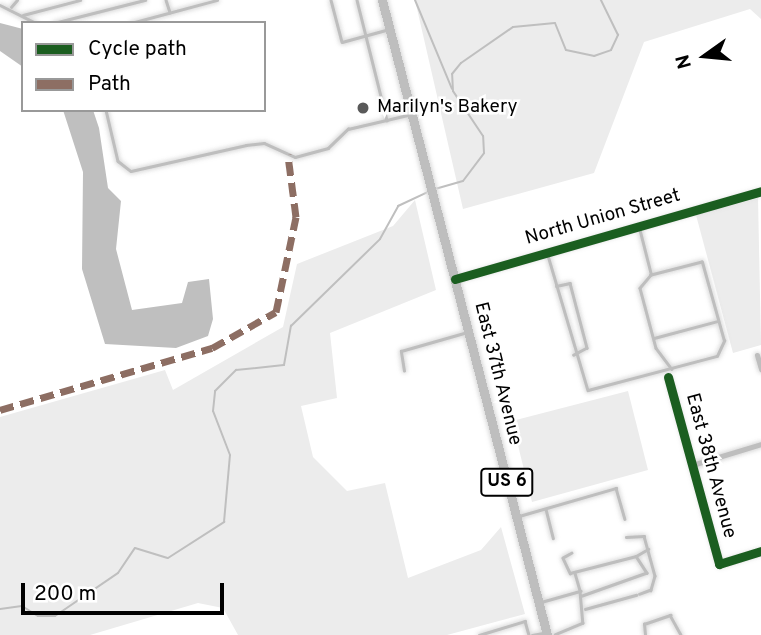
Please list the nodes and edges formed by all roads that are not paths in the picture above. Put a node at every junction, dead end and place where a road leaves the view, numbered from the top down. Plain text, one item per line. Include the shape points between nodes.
1 (18, 0) edge
2 (80, 0) edge
3 (145, 0) edge
4 (166, 0) edge
5 (217, 0) edge
6 (331, 0) edge
7 (356, 0) edge
8 (382, 0) edge
9 (0, 5) edge
10 (11, 7) junction
11 (170, 12) junction
12 (23, 15) junction
13 (33, 21) edge
14 (62, 21) edge
15 (138, 21) edge
16 (390, 29) junction
17 (366, 35) junction
18 (106, 112) edge
19 (412, 114) junction
20 (387, 120) junction
21 (761, 191) edge
22 (638, 226) junction
23 (547, 252) junction
24 (651, 275) junction
25 (455, 279) junction
26 (556, 286) junction
27 (719, 321) junction
28 (468, 331) junction
29 (654, 339) junction
30 (575, 355) junction
31 (757, 355) dead end
32 (672, 369) junction
33 (761, 369) edge
34 (404, 371) dead end
35 (668, 377) dead end
36 (761, 444) edge
37 (692, 464) junction
38 (547, 509) junction
39 (516, 516) junction
40 (625, 519) dead end
41 (626, 537) dead end
42 (554, 538) dead end
43 (648, 549) junction
44 (761, 551) edge
45 (572, 552) dead end
46 (636, 556) junction
47 (575, 573) junction
48 (580, 591) junction
49 (582, 596) junction
50 (538, 602) junction
51 (585, 609) junction
52 (549, 634) edge
53 (479, 635) edge
54 (530, 635) edge
55 (645, 635) edge
56 (681, 635) edge

1 - 10 lane
2 - 12 lane
3 - 14 lane
4 - 11 lane
5 - 11 lane
6 - 17 lane via 342,41
7 - 17 lane
8 - 16 main road, East 37th Avenue / US 6
9 - 10 lane
10 - 12 lane
11 - 15 lane
12 - 13 lane
16 - 17 lane
16 - 19 main road, East 37th Avenue / US 6
17 - 20 lane
18 - 20 lane via 118,161 131,171 246,145 264,144 295,156 328,148 348,128
19 - 20 lane
19 - 25 main road, East 37th Avenue / US 6
21 - 22 street, North Union Street
22 - 23 street, North Union Street
22 - 24 lane
23 - 25 street, North Union Street
23 - 26 lane
24 - 27 lane via 702,262
24 - 29 lane via 640,284
25 - 28 main road, East 37th Avenue / US 6
26 - 30 lane
26 - 30 lane via 570,283 587,348
27 - 29 lane
27 - 32 lane via 724,341 720,353
28 - 34 lane via 401,351
28 - 39 main road, East 37th Avenue / US 6
29 - 32 lane
30 - 32 lane via 583,385 593,391
31 - 33 street
35 - 37 street, East 38th Avenue
36 - 37 street
37 - 44 street, East 38th Avenue via 719,564
38 - 39 lane
38 - 40 lane via 616,488
38 - 42 lane
39 - 50 main road, East 37th Avenue / US 6
41 - 43 lane via 641,534
43 - 46 lane
43 - 51 lane via 654,585
45 - 47 lane via 563,561
46 - 47 lane
46 - 49 lane via 645,566 642,578
47 - 48 lane
48 - 49 lane
48 - 50 lane
49 - 51 lane
50 - 52 main road, East 37th Avenue / US 6
51 - 52 lane via 583,623
52 - 54 lane
53 - 54 lane via 525,621
55 - 56 lane via 644,624 670,615

